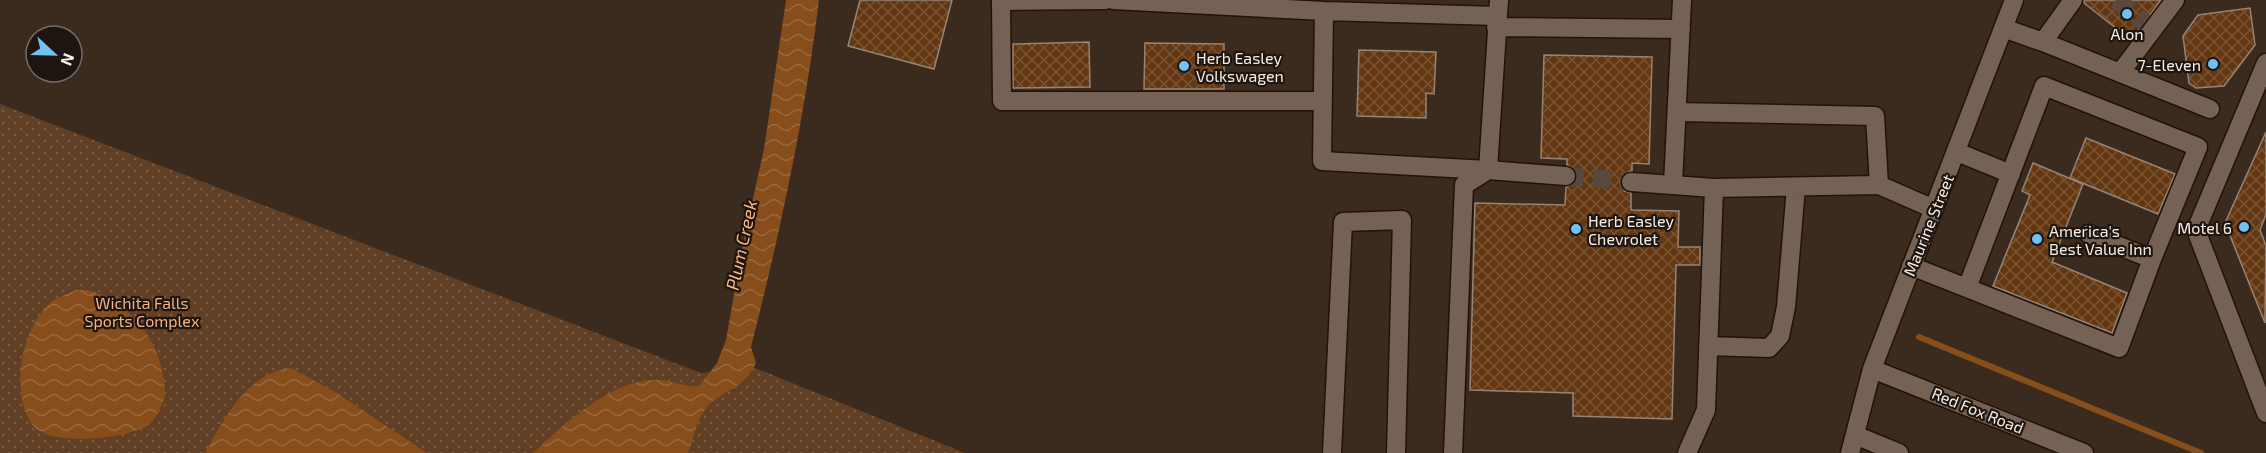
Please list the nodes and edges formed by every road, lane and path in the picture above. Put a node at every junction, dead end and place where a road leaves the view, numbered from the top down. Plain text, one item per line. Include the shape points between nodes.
1 (1106, 0) edge
2 (1113, 0) edge
3 (1682, 0) edge
4 (2014, 0) edge
5 (2073, 0) edge
6 (2175, 0) edge
7 (1324, 11) junction
8 (1497, 14) edge
9 (2003, 28) junction
10 (1681, 29) junction
11 (2043, 42) junction
12 (2266, 63) edge
13 (2120, 73) junction
14 (1322, 101) junction
15 (2210, 109) dead end
16 (1677, 112) junction
17 (1957, 152) junction
18 (1488, 170) junction
19 (2012, 174) junction
20 (1566, 176) tunnel mouth
21 (1631, 182) tunnel mouth
22 (1673, 185) junction
23 (1878, 185) junction
24 (1796, 187) junction
25 (1714, 188) junction
26 (1934, 209) junction
27 (2089, 234) dead end
28 (2152, 259) junction
29 (1911, 266) junction
30 (1967, 288) junction
31 (1708, 346) junction
32 (1872, 369) junction
33 (2266, 412) edge
34 (1855, 435) junction
35 (1332, 453) edge
36 (1396, 453) edge
37 (1453, 453) edge
38 (1687, 453) edge
39 (1850, 453) edge
40 (1899, 453) edge
41 (2084, 453) edge

1 - 14 street via 1001,1 1002,101
2 - 7 street
3 - 10 street
4 - 9 street, Maurine Street
5 - 11 street
6 - 13 street via 2150,27
7 - 8 street
7 - 14 street
8 - 10 street
8 - 18 street
9 - 11 street
9 - 17 street, Maurine Street
10 - 16 street
11 - 13 street
12 - 33 street via 2196,230
13 - 15 street
14 - 18 street via 1322,161
16 - 22 street
16 - 23 street via 1875,116
17 - 19 street
17 - 26 street, Maurine Street
18 - 20 street
18 - 37 street via 1464,185
19 - 28 street via 2044,87 2198,147
19 - 30 street
21 - 22 street
22 - 25 street
23 - 24 street
23 - 26 street
24 - 25 street
24 - 31 street via 1780,336 1769,348
25 - 31 street
26 - 29 street, Maurine Street
27 - 28 street
28 - 30 street via 2119,348
29 - 30 street
29 - 32 street, Maurine Street
31 - 38 street via 1706,410
32 - 34 street, Maurine Street
32 - 41 street, Red Fox Road
34 - 39 street, Maurine Street
34 - 40 street
35 - 36 street via 1342,222 1402,219

